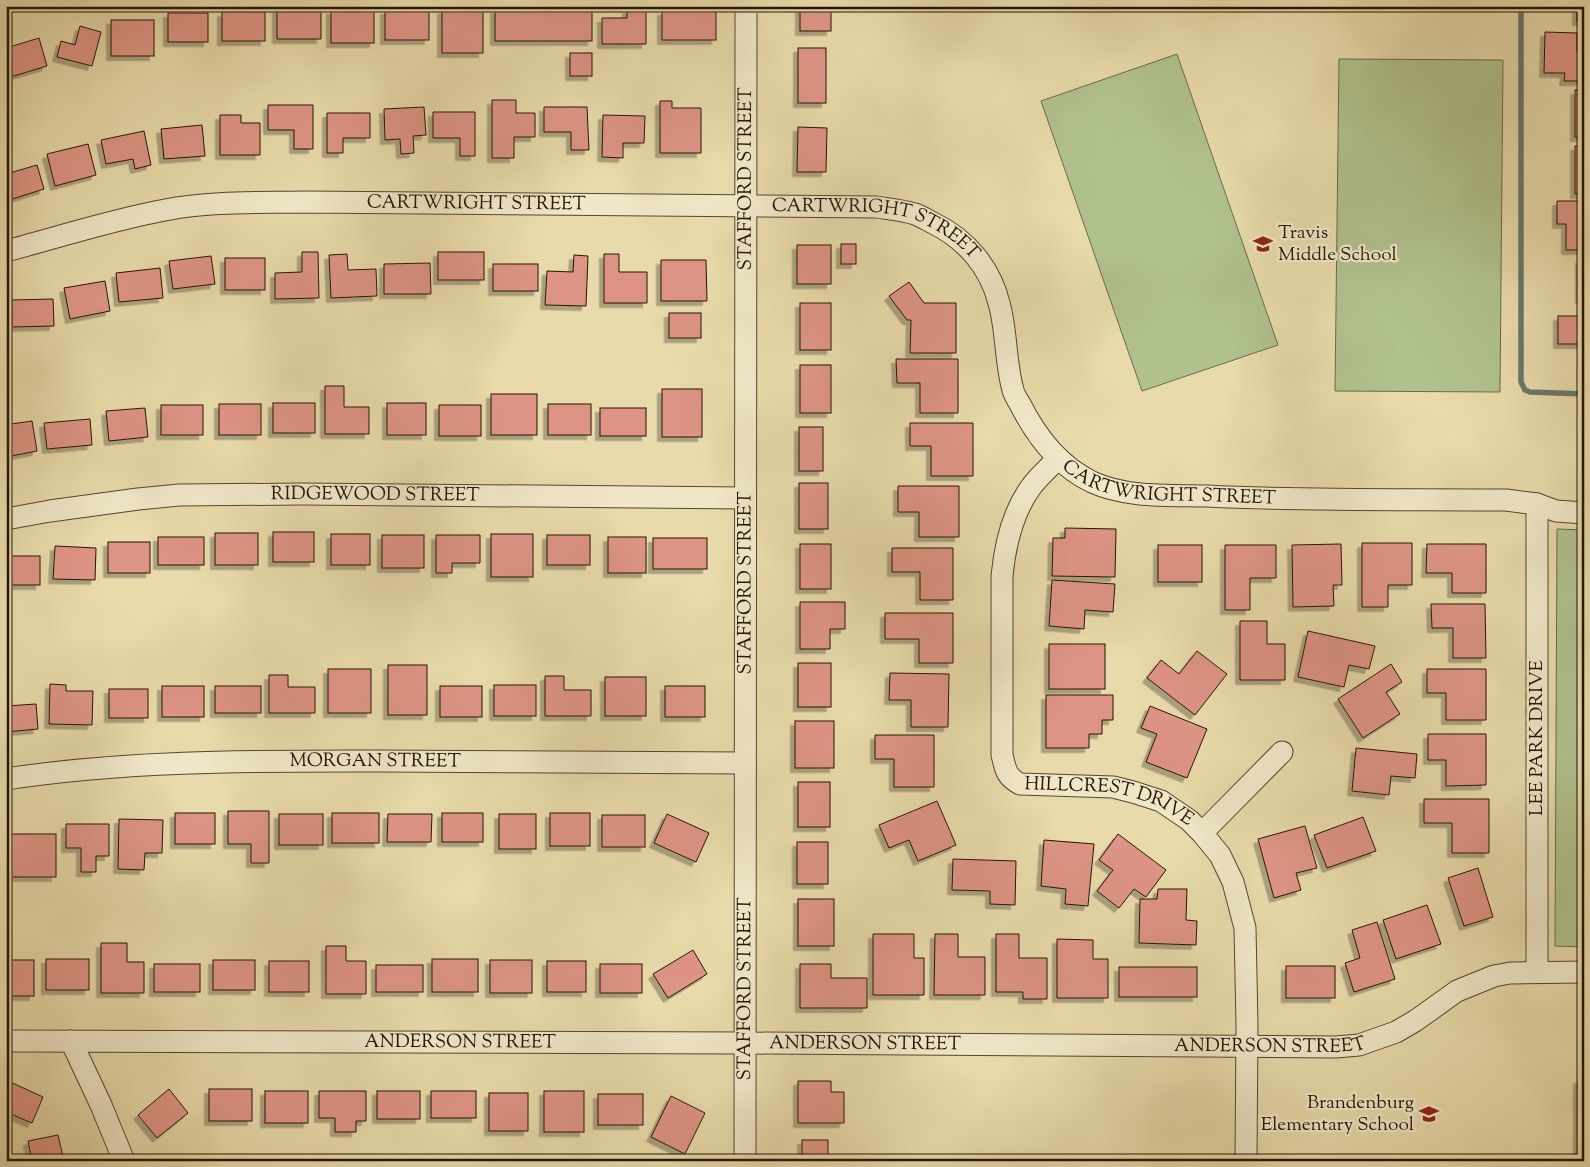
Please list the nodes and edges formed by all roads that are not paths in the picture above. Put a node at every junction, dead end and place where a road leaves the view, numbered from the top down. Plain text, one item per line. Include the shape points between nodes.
1 (746, 6) edge
2 (746, 207) junction
3 (6, 251) edge
4 (1058, 458) junction
5 (745, 498) junction
6 (1537, 504) junction
7 (1584, 513) edge
8 (6, 519) edge
9 (1282, 752) dead end
10 (745, 763) junction
11 (6, 779) edge
12 (1202, 833) junction
13 (1537, 972) junction
14 (1584, 972) edge
15 (6, 1041) edge
16 (71, 1041) junction
17 (745, 1042) junction
18 (1247, 1046) junction
19 (124, 1161) edge
20 (746, 1161) edge
21 (1246, 1161) edge

1 - 2 street, STAFFORD STREET
2 - 3 street, CARTWRIGHT STREET via 315,202 212,204 156,212
2 - 4 street, CARTWRIGHT STREET via 876,207 897,210 917,214 961,240 991,278 1000,304 1013,391 1028,420
2 - 5 street, STAFFORD STREET
4 - 6 street, CARTWRIGHT STREET via 1092,482 1140,493 1242,498 1506,500
4 - 12 street, HILLCREST DRIVE via 1031,486 1020,506 1004,552 1002,755 1006,771 1020,784 1113,788 1134,792 1161,802 1189,820
5 - 8 street, RIDGEWOOD STREET via 179,495
5 - 10 street, STAFFORD STREET
6 - 7 street, CARTWRIGHT STREET via 1556,511
6 - 13 street, LEE PARK DRIVE
9 - 12 street
10 - 11 street, MORGAN STREET via 181,762 85,768
10 - 17 street, STAFFORD STREET
12 - 18 street, HILLCREST DRIVE via 1220,855 1234,882 1245,928
13 - 14 street, ANDERSON STREET
13 - 18 street, ANDERSON STREET via 1510,973 1474,983 1396,1032 1359,1045
15 - 16 street, ANDERSON STREET
16 - 17 street, ANDERSON STREET
16 - 19 street
17 - 18 street, ANDERSON STREET
17 - 20 street, STAFFORD STREET
18 - 21 street, HILLCREST DRIVE

